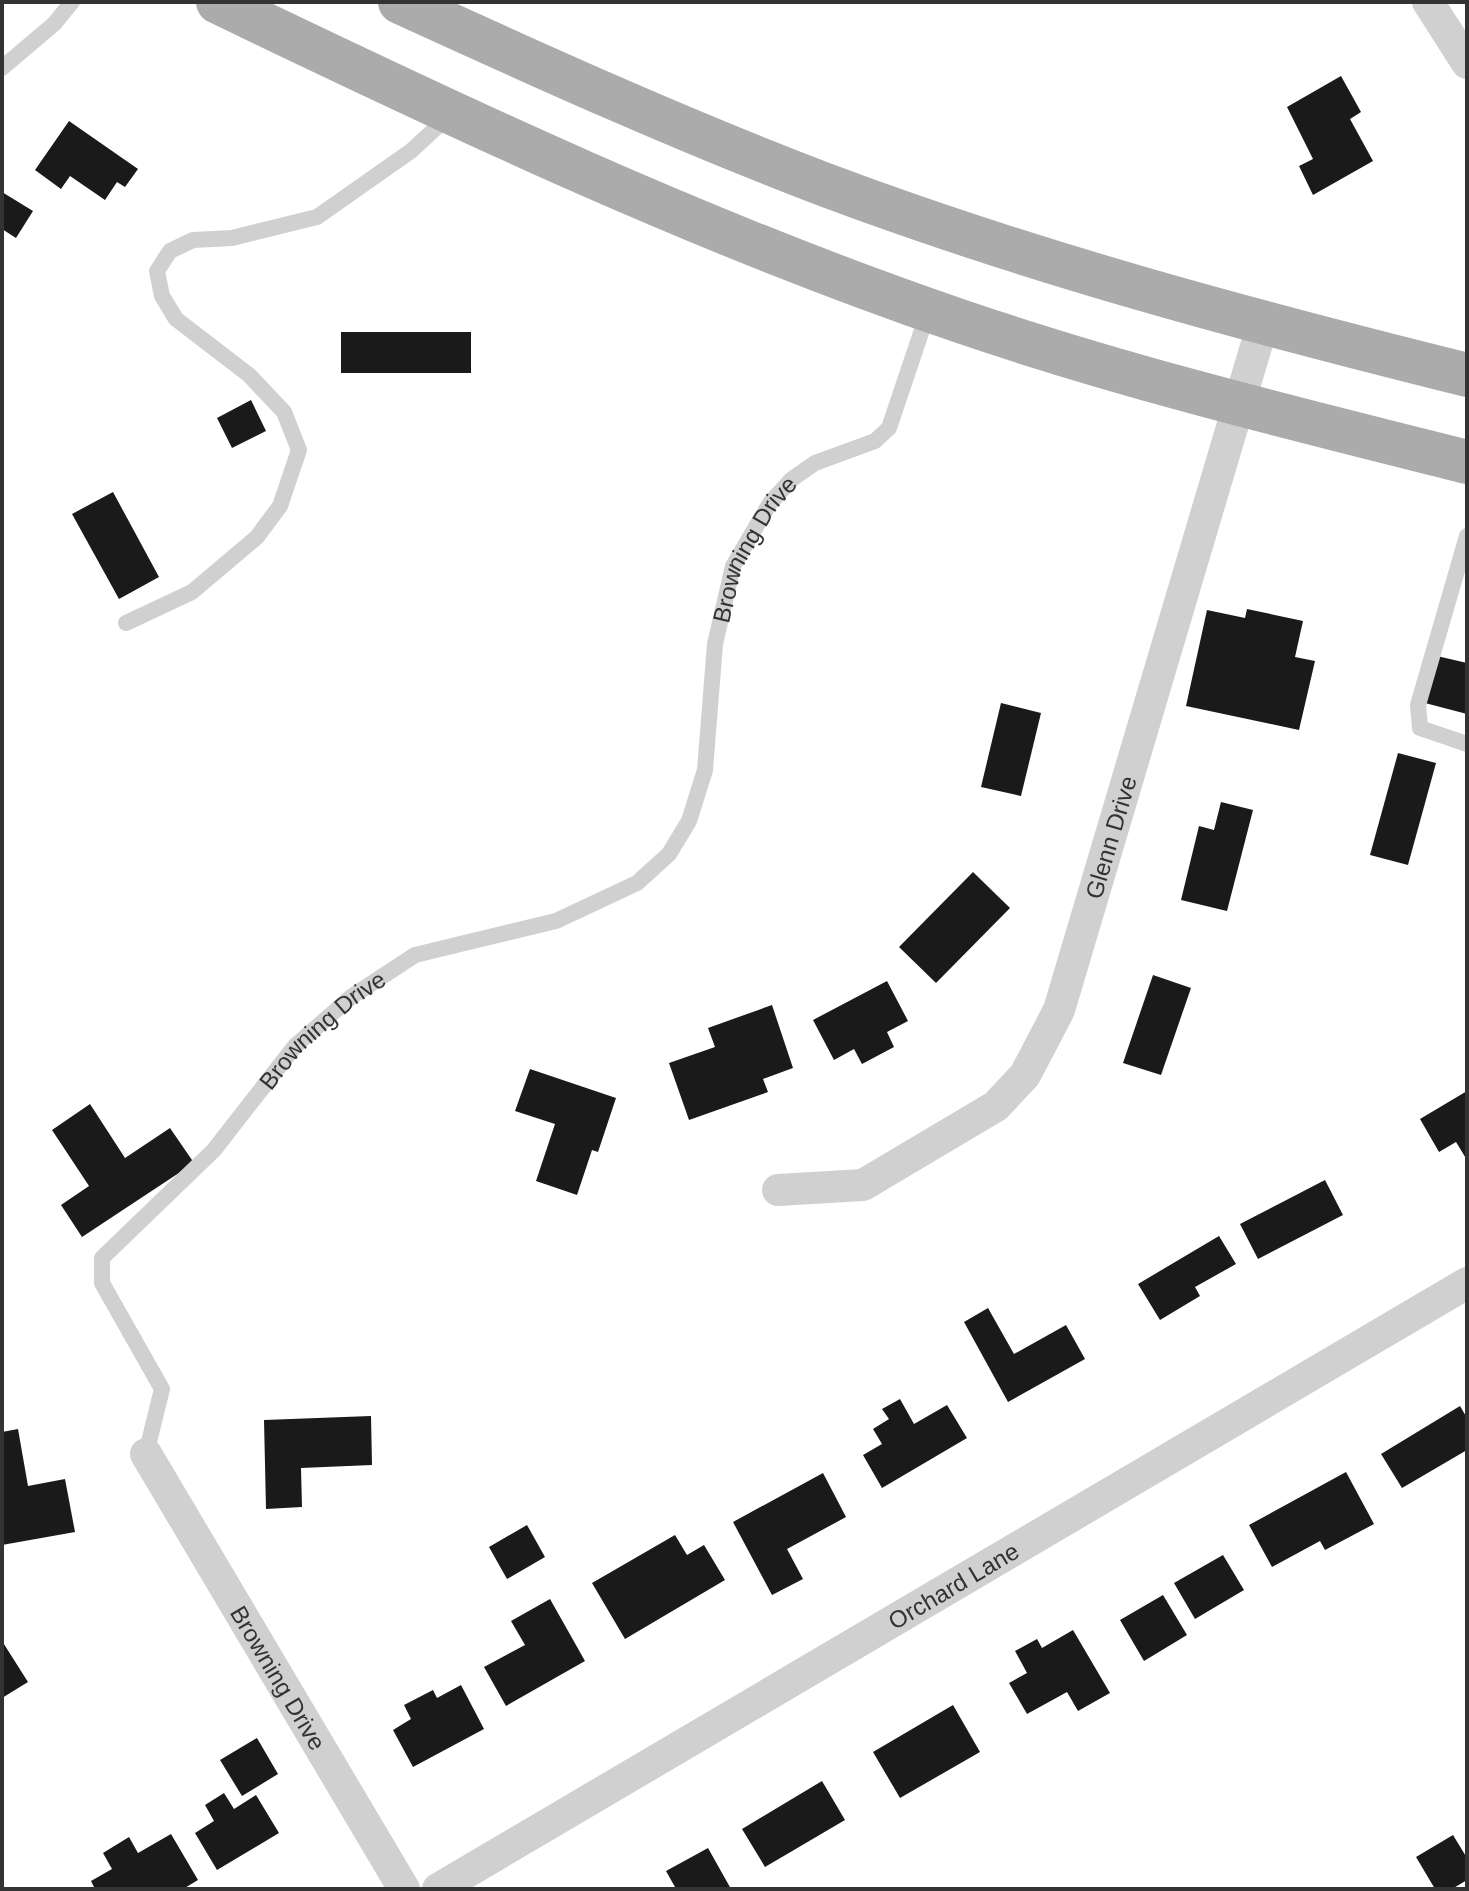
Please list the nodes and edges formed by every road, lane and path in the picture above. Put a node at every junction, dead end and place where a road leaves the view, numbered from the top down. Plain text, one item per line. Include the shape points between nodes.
1 (72, 2) edge
2 (218, 2) edge
3 (400, 2) edge
4 (1428, 2) edge
5 (1467, 63) edge
6 (2, 68) edge
7 (452, 113) junction
8 (929, 310) junction
9 (1263, 323) junction
10 (1467, 375) edge
11 (1239, 403) junction
12 (1467, 462) edge
13 (1467, 536) edge
14 (126, 623) dead end
15 (1467, 744) edge
16 (778, 1190) dead end
17 (1467, 1283) edge
18 (146, 1454) joint
19 (404, 1889) edge
20 (438, 1889) edge

1 - 6 lane
2 - 7 main road
3 - 9 main road via 613,100 824,184 1055,264
4 - 5 street
7 - 8 main road via 794,261
7 - 14 lane via 411,151 317,217 232,238 193,240 170,251 157,271 162,296 176,319 249,375 284,412 299,450 280,506 257,537 192,592
8 - 11 main road
8 - 18 lane, Browning Drive via 889,428 875,441 815,463 792,479 770,503 733,566 715,644 705,770 689,821 669,854 637,883 556,921 415,955 351,997 295,1046 214,1150 102,1258 102,1283 162,1389
9 - 10 main road
9 - 11 street, Glenn Drive
11 - 12 main road
11 - 16 street, Glenn Drive via 1059,1010 1025,1075 996,1106 863,1185
13 - 15 lane via 1418,705 1420,728
17 - 20 street, Orchard Lane
18 - 19 street, Browning Drive

